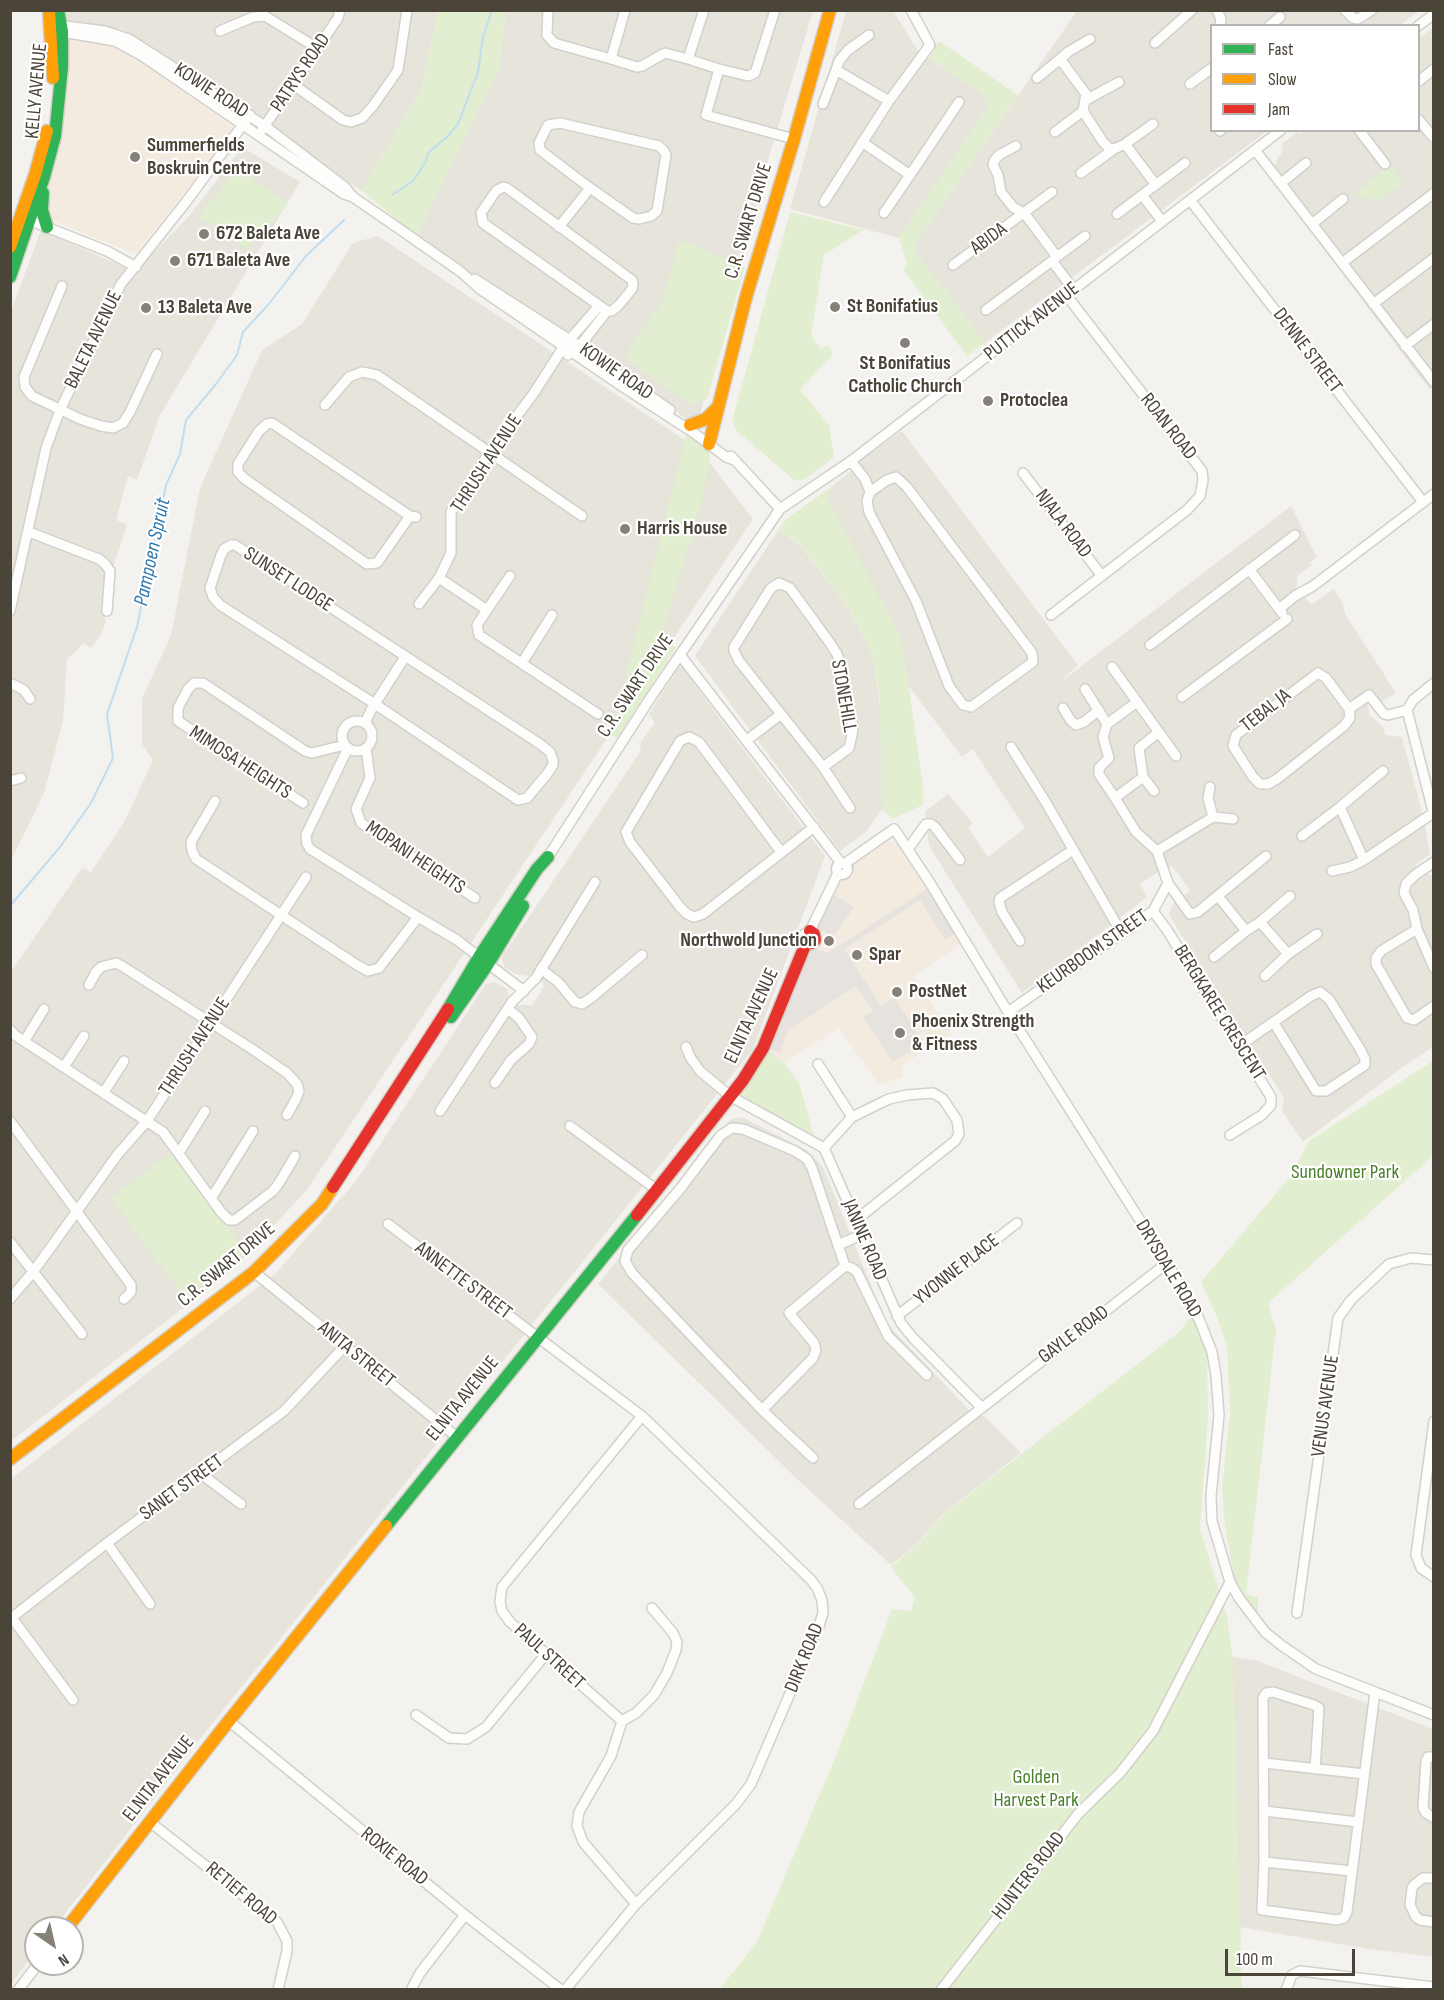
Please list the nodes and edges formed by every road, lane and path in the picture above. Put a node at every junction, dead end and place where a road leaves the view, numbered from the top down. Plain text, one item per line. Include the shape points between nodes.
1 (49, 10) edge
2 (58, 10) edge
3 (340, 10) edge
4 (406, 10) edge
5 (548, 10) edge
6 (625, 10) edge
7 (704, 10) edge
8 (775, 10) edge
9 (830, 10) edge
10 (910, 10) edge
11 (1192, 10) edge
12 (1345, 10) edge
13 (1372, 10) edge
14 (1432, 13) edge
15 (1280, 17) dead end
16 (1271, 24) edge
17 (1420, 24) edge
18 (56, 28) junction
19 (220, 31) dead end
20 (869, 35) dead end
21 (1090, 39) dead end
22 (1155, 43) dead end
23 (317, 48) junction
24 (611, 59) junction
25 (688, 59) junction
26 (1060, 59) junction
27 (719, 69) junction
28 (1210, 69) edge
29 (1434, 69) edge
30 (836, 70) junction
31 (1037, 78) dead end
32 (1420, 80) edge
33 (1119, 82) dead end
34 (1190, 84) dead end
35 (294, 85) junction
36 (1086, 100) junction
37 (889, 101) junction
38 (959, 102) dead end
39 (822, 104) dead end
40 (1083, 111) junction
41 (250, 115) junction
42 (1420, 120) edge
43 (1153, 124) dead end
44 (244, 125) junction
45 (265, 126) junction
46 (1055, 132) dead end
47 (1278, 132) edge
48 (1361, 132) edge
49 (259, 135) junction
50 (1434, 138) edge
51 (794, 139) junction
52 (862, 142) junction
53 (1125, 144) junction
54 (1016, 146) dead end
55 (1114, 149) junction
56 (1255, 150) junction
57 (1185, 163) dead end
58 (1306, 163) dead end
59 (1385, 164) dead end
60 (1081, 172) dead end
61 (910, 175) junction
62 (44, 177) junction
63 (1281, 183) junction
64 (1156, 185) junction
65 (590, 188) junction
66 (1052, 192) dead end
67 (1434, 193) edge
68 (1142, 195) junction
69 (353, 197) junction
70 (1343, 199) dead end
71 (1190, 200) junction
72 (824, 202) dead end
73 (884, 213) dead end
74 (1025, 214) junction
75 (1117, 214) dead end
76 (26, 219) junction
77 (1162, 221) junction
78 (1312, 224) junction
79 (45, 226) junction
80 (559, 227) junction
81 (1085, 236) dead end
82 (16, 246) edge
83 (1434, 258) edge
84 (1055, 259) junction
85 (1342, 264) junction
86 (953, 265) dead end
87 (136, 267) junction
88 (10, 277) edge
89 (62, 286) dead end
90 (1070, 293) junction
91 (1373, 304) junction
92 (603, 308) junction
93 (986, 310) dead end
94 (1434, 324) edge
95 (571, 346) junction
96 (1405, 346) junction
97 (157, 354) dead end
98 (1434, 382) edge
99 (325, 405) dead end
100 (718, 407) junction
101 (60, 410) junction
102 (690, 424) junction
103 (710, 441) junction
104 (489, 453) junction
105 (851, 461) junction
106 (1023, 472) dead end
107 (870, 492) junction
108 (1434, 494) edge
109 (1423, 502) junction
110 (780, 509) junction
111 (582, 516) dead end
112 (413, 517) joint
113 (28, 532) junction
114 (1295, 535) dead end
115 (1249, 569) junction
116 (510, 576) dead end
117 (1102, 576) junction
118 (439, 578) junction
119 (419, 604) dead end
120 (12, 606) edge
121 (1279, 609) junction
122 (487, 610) junction
123 (107, 611) dead end
124 (552, 615) dead end
125 (1051, 615) dead end
126 (1150, 645) dead end
127 (680, 655) junction
128 (405, 657) junction
129 (522, 663) junction
130 (1112, 667) dead end
131 (10, 683) edge
132 (1434, 683) edge
133 (1085, 689) dead end
134 (1182, 697) dead end
135 (30, 699) dead end
136 (1137, 702) junction
137 (375, 704) junction
138 (1063, 708) dead end
139 (1349, 709) junction
140 (1099, 710) junction
141 (1407, 710) junction
142 (598, 714) dead end
143 (780, 715) junction
144 (365, 723) junction
145 (1107, 724) junction
146 (1159, 732) junction
147 (747, 740) junction
148 (346, 747) junction
149 (1011, 747) dead end
150 (366, 748) junction
151 (1176, 756) dead end
152 (823, 767) junction
153 (1383, 771) dead end
154 (1143, 777) junction
155 (21, 778) dead end
156 (10, 781) edge
157 (1210, 787) dead end
158 (1154, 791) dead end
159 (1115, 798) junction
160 (215, 801) dead end
161 (303, 803) dead end
162 (1340, 807) junction
163 (849, 808) dead end
164 (1433, 814) edge
165 (1213, 817) junction
166 (1233, 819) dead end
167 (814, 827) junction
168 (1302, 836) dead end
169 (908, 849) junction
170 (1072, 850) junction
171 (1157, 851) junction
172 (782, 852) junction
173 (1266, 856) dead end
174 (548, 857) joint
175 (960, 860) dead end
176 (1364, 860) junction
177 (1434, 862) edge
178 (841, 866) junction
179 (1332, 871) dead end
180 (306, 877) dead end
181 (595, 882) dead end
182 (1168, 884) junction
183 (1218, 896) junction
184 (1290, 896) dead end
185 (475, 898) dead end
186 (1153, 911) junction
187 (280, 915) junction
188 (418, 917) junction
189 (1260, 922) junction
190 (1417, 929) junction
191 (1246, 931) junction
192 (1121, 932) junction
193 (1317, 934) dead end
194 (808, 937) joint
195 (1020, 941) dead end
196 (1288, 954) junction
197 (642, 955) dead end
198 (1214, 957) dead end
199 (483, 960) junction
200 (1434, 968) edge
201 (541, 969) junction
202 (1265, 976) dead end
203 (89, 985) dead end
204 (524, 991) junction
205 (1434, 1006) edge
206 (44, 1009) dead end
207 (508, 1009) junction
208 (1008, 1012) junction
209 (211, 1022) junction
210 (1274, 1023) junction
211 (10, 1030) edge
212 (84, 1036) dead end
213 (25, 1040) junction
214 (1239, 1046) junction
215 (686, 1047) dead end
216 (124, 1061) dead end
217 (818, 1064) dead end
218 (64, 1067) junction
219 (495, 1083) dead end
220 (104, 1092) junction
221 (730, 1096) junction
222 (205, 1111) dead end
223 (440, 1111) dead end
224 (287, 1115) dead end
225 (852, 1117) junction
226 (10, 1121) edge
227 (147, 1121) junction
228 (570, 1126) dead end
229 (253, 1131) dead end
230 (1230, 1135) dead end
231 (824, 1148) junction
232 (179, 1153) junction
233 (295, 1156) dead end
234 (657, 1190) junction
235 (212, 1197) junction
236 (75, 1211) junction
237 (856, 1220) junction
238 (1017, 1223) dead end
239 (388, 1224) dead end
240 (861, 1235) junction
241 (10, 1242) edge
242 (838, 1245) junction
243 (1434, 1260) edge
244 (1167, 1263) junction
245 (845, 1266) junction
246 (33, 1272) junction
247 (254, 1272) junction
248 (10, 1299) edge
249 (124, 1299) dead end
250 (897, 1316) junction
251 (82, 1335) dead end
252 (537, 1338) junction
253 (344, 1347) junction
254 (927, 1375) dead end
255 (981, 1407) junction
256 (762, 1410) junction
257 (642, 1416) junction
258 (1434, 1421) edge
259 (458, 1438) junction
260 (813, 1458) dead end
261 (10, 1459) edge
262 (201, 1474) junction
263 (241, 1504) dead end
264 (859, 1504) dead end
265 (107, 1543) junction
266 (1434, 1577) edge
267 (1230, 1582) junction
268 (150, 1604) dead end
269 (652, 1608) dead end
270 (1297, 1613) dead end
271 (11, 1618) edge
272 (546, 1654) junction
273 (1375, 1692) junction
274 (73, 1700) dead end
275 (416, 1715) dead end
276 (1434, 1715) edge
277 (229, 1721) junction
278 (622, 1721) junction
279 (1434, 1757) edge
280 (1264, 1763) junction
281 (1315, 1769) junction
282 (1364, 1774) junction
283 (1264, 1811) junction
284 (1434, 1818) edge
285 (150, 1822) junction
286 (1358, 1822) junction
287 (1264, 1862) junction
288 (1352, 1871) junction
289 (1434, 1878) edge
290 (636, 1904) junction
291 (465, 1915) junction
292 (76, 1916) edge
293 (1434, 1922) edge
294 (29, 1976) edge
295 (1434, 1987) edge
296 (19, 1989) edge
297 (278, 1989) edge
298 (411, 1989) edge
299 (563, 1989) edge
300 (941, 1989) edge
301 (1286, 1989) edge

1 - 18 street, KELLY AVENUE
2 - 18 street, KELLY AVENUE
3 - 23 street, PATRYS ROAD
4 - 35 street via 398,70 362,118 343,120
5 - 24 street via 546,30 550,40
6 - 24 street
7 - 25 street
8 - 27 street via 755,73 748,76
9 - 51 street, C.R. SWART DRIVE
10 - 37 street via 930,45
11 - 22 street
12 - 13 street via 1358,19
14 - 17 street
15 - 16 street
18 - 41 street, KOWIE ROAD via 122,35
18 - 44 street, KOWIE ROAD via 119,42
18 - 62 street, KELLY AVENUE via 60,95
18 - 76 street, KELLY AVENUE via 47,134
19 - 23 street via 265,16
20 - 30 street via 848,50
21 - 26 street
23 - 35 street, PATRYS ROAD
24 - 25 street via 637,67 665,53
25 - 27 street
26 - 31 street
26 - 36 street via 1086,94
27 - 51 street via 706,115
28 - 34 street
29 - 32 street
30 - 37 street
30 - 39 street
33 - 36 street
35 - 45 street, PATRYS ROAD
36 - 40 street
37 - 52 street
38 - 61 street
40 - 46 street
40 - 55 street via 1103,142
41 - 44 street, BALETA AVENUE
41 - 45 street, KOWIE ROAD
42 - 50 street
43 - 53 street
44 - 49 street, KOWIE ROAD
44 - 87 street, BALETA AVENUE
45 - 49 street, PATRYS ROAD
45 - 69 street, KOWIE ROAD
47 - 56 street, PUTTICK AVENUE
48 - 59 street
49 - 69 street, KOWIE ROAD
51 - 100 street, C.R. SWART DRIVE via 749,286
52 - 61 street
52 - 72 street
53 - 55 street
53 - 64 street
54 - 74 street, ABIDA via 999,155 993,165 1001,192
55 - 60 street
56 - 63 street
56 - 71 street, PUTTICK AVENUE
57 - 64 street
58 - 63 street
61 - 73 street
62 - 76 street, KELLY AVENUE
62 - 79 street
63 - 78 street
64 - 68 street
65 - 65 street via 540,150 539,143 548,125 560,123 659,146 666,155 657,211 651,216 633,218
65 - 80 street
66 - 74 street, ABIDA
67 - 85 street
68 - 75 street
68 - 77 street
69 - 95 street, KOWIE ROAD via 480,289
70 - 78 street
71 - 77 street, PUTTICK AVENUE
71 - 109 street, DENNE STREET
74 - 84 street, ABIDA
74 - 86 street, ABIDA
76 - 79 street
76 - 82 street, KELLY AVENUE
77 - 90 street, PUTTICK AVENUE
78 - 85 street
79 - 82 street
79 - 87 street
80 - 92 street via 632,280 632,289 619,305 612,311
80 - 92 street via 503,187 481,213 483,223
81 - 84 street
82 - 88 street, KELLY AVENUE
83 - 91 street
84 - 90 street, ABIDA
84 - 93 street
85 - 91 street
87 - 101 street, BALETA AVENUE via 121,284
89 - 101 street via 23,382 32,396
90 - 105 street, PUTTICK AVENUE
90 - 117 street, ROAN ROAD via 1202,471 1200,496 1187,510
91 - 96 street
92 - 95 street
94 - 96 street
95 - 102 street, KOWIE ROAD
95 - 103 street, KOWIE ROAD
95 - 104 street, THRUSH AVENUE via 557,359
96 - 98 street
97 - 101 street via 123,423 113,428 101,426
99 - 104 street via 349,377 368,372
100 - 102 street via 706,419
100 - 103 street, C.R. SWART DRIVE
101 - 113 street, BALETA AVENUE via 46,448
102 - 103 street, KOWIE ROAD
103 - 110 street, KOWIE ROAD via 728,451
104 - 111 street
104 - 118 street, THRUSH AVENUE via 451,512 451,554
105 - 107 street
105 - 110 street, PUTTICK AVENUE
106 - 117 street, NJALA ROAD
107 - 107 street via 869,512 916,602 948,686 967,708 975,706 1032,662 1032,653 902,481 892,478
108 - 109 street
109 - 121 street
110 - 127 street, C.R. SWART DRIVE
112 - 112 street via 381,560 367,564 245,479 238,472 238,464 263,426 272,423
113 - 120 street, BALETA AVENUE
113 - 123 street via 105,564 110,571
114 - 115 street
115 - 121 street
115 - 126 street
116 - 122 street
117 - 125 street, ROAN ROAD
118 - 119 street, THRUSH AVENUE
118 - 122 street
121 - 134 street via 1288,620
122 - 129 street via 477,625 479,635
124 - 129 street
127 - 147 street
127 - 174 street, C.R. SWART DRIVE
128 - 137 street
128 - 137 street, SUNSET LODGE via 540,744 550,752 553,765 527,798 518,800
128 - 137 street, SUNSET LODGE via 235,545 224,549 210,588 216,601
129 - 142 street
130 - 136 street
131 - 135 street via 24,690
132 - 141 street
133 - 140 street
136 - 145 street
136 - 146 street
137 - 144 street
138 - 140 street via 1076,725
139 - 139 street, TEBAL JA via 1351,716 1344,726 1268,784 1260,784 1253,777 1233,746 1236,735 1317,673 1326,678
139 - 141 street via 1369,695 1384,714
140 - 145 street
141 - 164 street
143 - 147 street
143 - 152 street, STONEHILL
143 - 152 street, STONEHILL via 739,661 734,648 771,588 779,583 790,588 831,643 841,665 852,735 849,747
144 - 148 street via 355,721 345,726 341,735
144 - 150 street via 372,735
145 - 159 street via 1103,741 1109,760 1098,771
146 - 151 street
146 - 154 street via 1139,748
147 - 167 street
148 - 150 street via 357,751
148 - 161 street, MIMOSA HEIGHTS via 305,751 203,683 194,683 188,689 177,708 178,721
148 - 188 street via 306,835 307,844
149 - 170 street
150 - 185 street, MOPANI HEIGHTS via 370,778 356,809 361,823
152 - 163 street
153 - 162 street
154 - 158 street
154 - 159 street
155 - 156 street
157 - 165 street via 1208,798
159 - 171 street via 1136,832
160 - 187 street via 191,842 194,855
162 - 168 street
162 - 176 street
164 - 176 street
165 - 166 street
165 - 171 street
167 - 172 street
167 - 178 street
169 - 175 street via 926,824 931,824
169 - 178 street, DRYSDALE ROAD via 894,829
169 - 208 street, DRYSDALE ROAD
170 - 192 street
170 - 195 street via 1000,898 1002,912
171 - 182 street
172 - 172 street via 694,917 680,907 626,832 680,741 689,737 699,742
173 - 183 street
174 - 199 street, C.R. SWART DRIVE
176 - 179 street
177 - 190 street via 1415,874 1404,888
178 - 194 street, ELNITA AVENUE
180 - 187 street, THRUSH AVENUE
181 - 201 street
182 - 183 street via 1191,915
182 - 186 street, KEURBOOM STREET
183 - 191 street
184 - 189 street
186 - 192 street, KEURBOOM STREET
186 - 214 street, BERGKAREE CRESCENT
187 - 188 street via 368,971 375,971 385,962
187 - 209 street, THRUSH AVENUE
188 - 199 street
189 - 191 street
189 - 196 street
190 - 200 street
190 - 205 street via 1381,951 1376,964 1407,1018 1414,1020
191 - 198 street
192 - 208 street, KEURBOOM STREET
193 - 196 street
194 - 221 street, ELNITA AVENUE via 763,1048
196 - 202 street
197 - 201 street via 582,1004 575,1002
199 - 204 street
199 - 247 street, C.R. SWART DRIVE via 322,1204
201 - 204 street
203 - 209 street via 101,967 116,963
204 - 207 street
206 - 213 street
207 - 219 street via 532,1038
207 - 223 street
208 - 244 street, DRYSDALE ROAD
209 - 224 street via 294,1079 298,1091
209 - 227 street, THRUSH AVENUE
210 - 210 street via 1316,1091 1326,1091 1365,1065 1360,1049 1323,992 1311,996
210 - 214 street
211 - 213 street
212 - 218 street
213 - 218 street
214 - 230 street, BERGKAREE CRESCENT via 1269,1091 1271,1105
215 - 221 street via 700,1071
216 - 220 street
217 - 225 street
218 - 220 street
220 - 227 street
221 - 231 street
221 - 234 street, ELNITA AVENUE
222 - 232 street
225 - 231 street
225 - 237 street via 890,1099 933,1093 943,1099 959,1127 955,1141
226 - 236 street
227 - 232 street via 163,1132
227 - 236 street, THRUSH AVENUE
228 - 234 street
229 - 235 street
231 - 237 street, JANINE ROAD
232 - 235 street
233 - 235 street via 273,1191 235,1220 225,1217
234 - 252 street, ELNITA AVENUE
236 - 246 street, THRUSH AVENUE
236 - 249 street via 132,1288
237 - 240 street, JANINE ROAD
238 - 250 street, YVONNE PLACE
239 - 252 street, ANNETTE STREET
240 - 242 street
240 - 250 street, JANINE ROAD
241 - 246 street
242 - 245 street
242 - 256 street via 807,1159 795,1150 738,1128 721,1135 628,1250 625,1261 632,1273
243 - 270 street, VENUS AVENUE via 1411,1258 1389,1264 1338,1318
244 - 255 street, GAYLE ROAD
244 - 267 street, DRYSDALE ROAD via 1199,1319 1212,1352 1219,1415 1212,1521
245 - 254 street via 854,1269 859,1277 888,1336
245 - 256 street via 789,1313 816,1350 813,1358
246 - 248 street, THRUSH AVENUE
246 - 251 street
247 - 253 street, ANITA STREET
247 - 261 street, C.R. SWART DRIVE
250 - 255 street, JANINE ROAD via 913,1338
252 - 257 street, DIRK ROAD
252 - 259 street, ELNITA AVENUE
253 - 259 street, ANITA STREET
253 - 262 street, SANET STREET via 291,1405
255 - 264 street, GAYLE ROAD
256 - 260 street
257 - 272 street, PAUL STREET via 502,1587 502,1611
257 - 290 street, DIRK ROAD via 810,1580 824,1606 751,1784 736,1804
258 - 266 street via 1416,1556 1421,1568
259 - 277 street, ELNITA AVENUE
262 - 263 street
262 - 265 street, SANET STREET
265 - 268 street
265 - 271 street, SANET STREET
267 - 273 street, DRYSDALE ROAD via 1258,1624 1281,1646 1316,1669
267 - 300 street, HUNTERS ROAD via 1153,1731 1120,1773 1078,1814
269 - 278 street via 674,1633 676,1650 654,1695
271 - 274 street
272 - 275 street via 486,1726 467,1739 449,1738
272 - 278 street, PAUL STREET
273 - 276 street, DRYSDALE ROAD
273 - 282 street
277 - 285 street, ELNITA AVENUE
277 - 291 street, ROXIE ROAD
278 - 290 street via 613,1751 579,1812 577,1826 582,1842
279 - 284 street via 1426,1761 1423,1808
280 - 281 street
280 - 281 street via 1263,1698 1273,1692 1319,1708
280 - 283 street
281 - 282 street
282 - 286 street
283 - 286 street
283 - 287 street
285 - 292 street, ELNITA AVENUE
285 - 297 street, RETIEF ROAD via 277,1922 287,1952
286 - 288 street
287 - 288 street
287 - 288 street via 1264,1912 1335,1920 1346,1915
289 - 293 street via 1423,1878 1414,1885 1410,1905 1420,1920
290 - 299 street, DIRK ROAD
291 - 298 street
291 - 299 street, ROXIE ROAD
294 - 296 street
295 - 301 street via 1300,1971 1292,1975

